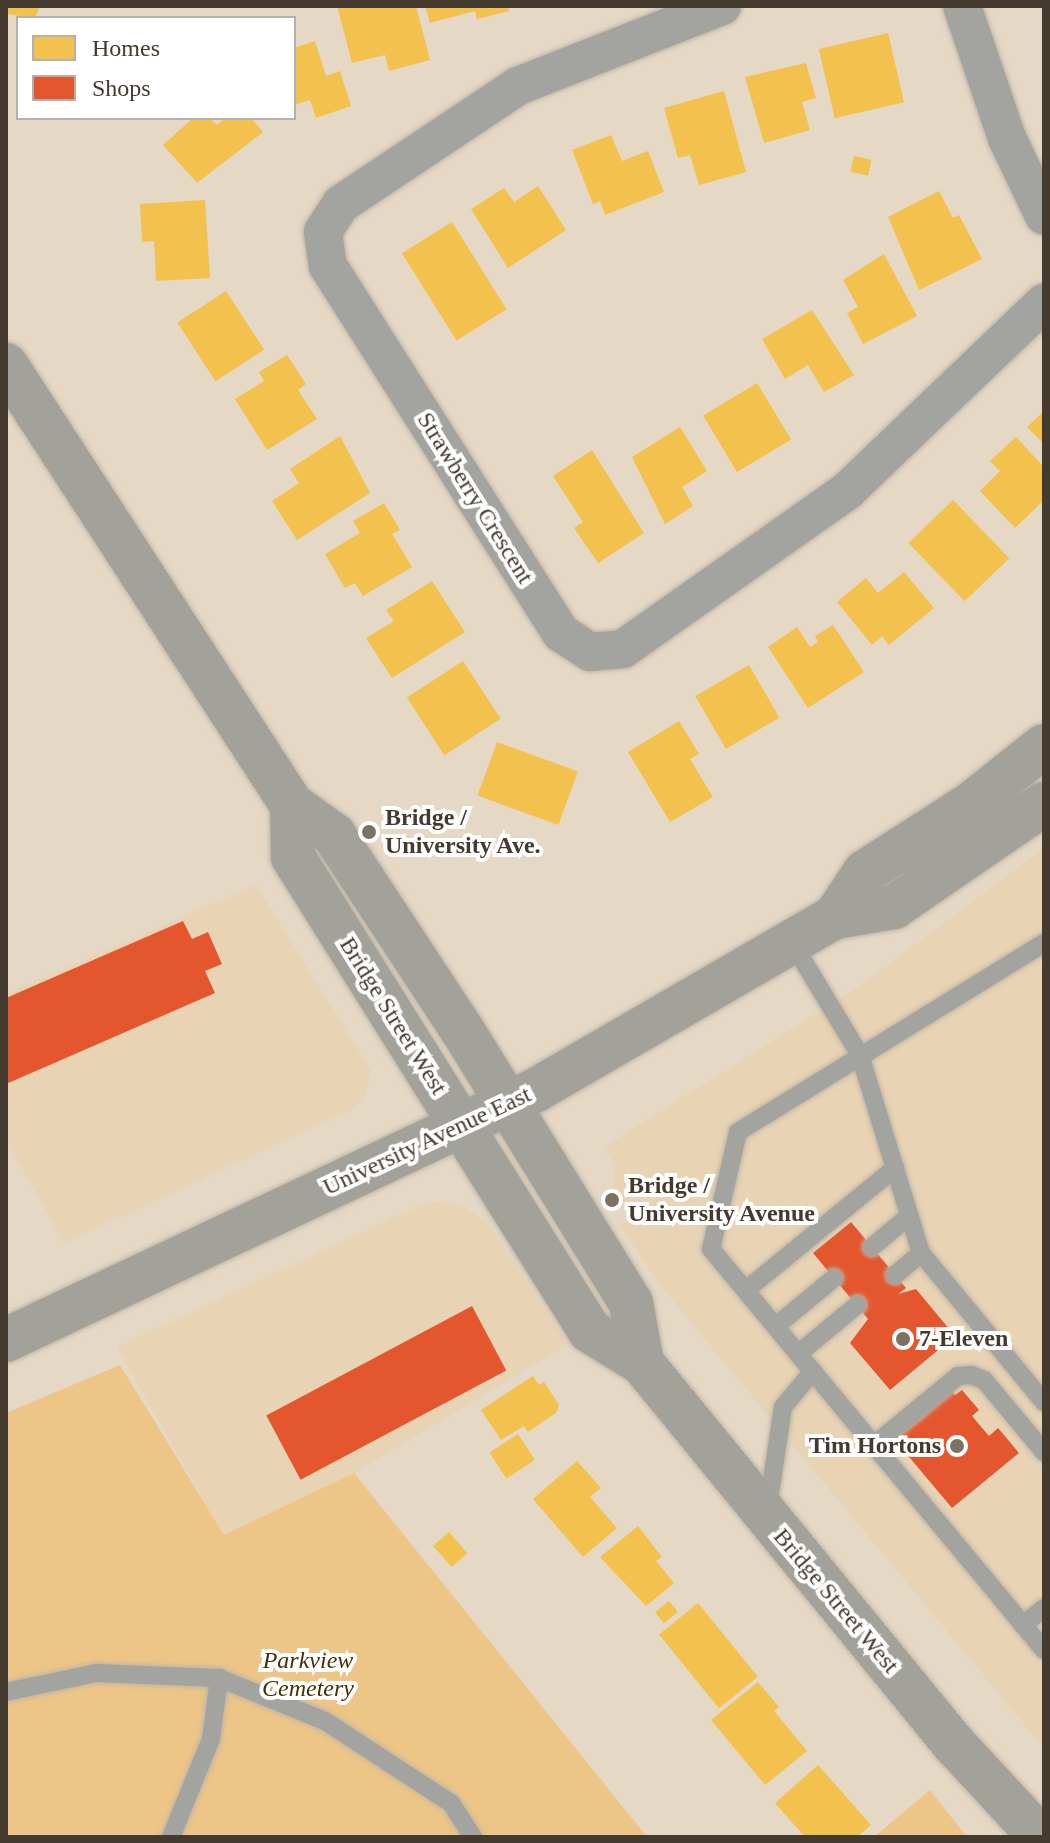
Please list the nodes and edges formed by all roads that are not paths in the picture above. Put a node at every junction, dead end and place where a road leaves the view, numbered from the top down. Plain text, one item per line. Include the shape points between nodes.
1 (722, 6) edge
2 (962, 6) edge
3 (1044, 216) edge
4 (1044, 303) edge
5 (6, 365) edge
6 (1044, 746) edge
7 (1044, 804) edge
8 (292, 805) junction
9 (835, 917) junction
10 (1044, 943) edge
11 (793, 944) junction
12 (860, 1055) junction
13 (505, 1104) junction
14 (460, 1125) junction
15 (895, 1168) junction
16 (909, 1216) junction
17 (872, 1247) dead end
18 (921, 1253) junction
19 (895, 1275) dead end
20 (834, 1278) dead end
21 (746, 1290) junction
22 (857, 1305) dead end
23 (776, 1326) junction
24 (6, 1340) edge
25 (798, 1354) junction
26 (642, 1363) junction
27 (813, 1371) junction
28 (1044, 1402) edge
29 (874, 1445) junction
30 (1044, 1452) edge
31 (767, 1517) junction
32 (1044, 1608) edge
33 (1023, 1625) junction
34 (1044, 1650) edge
35 (219, 1678) junction
36 (6, 1692) edge
37 (1037, 1835) edge
38 (171, 1837) edge
39 (473, 1837) edge

1 - 4 street, Strawberry Crescent via 518,86 341,204 323,232 328,266 561,633 590,652 623,649 848,490
2 - 3 street via 1007,138
5 - 8 main road, Bridge Street West
6 - 9 main road, University Avenue East via 971,804 865,872
7 - 9 main road, University Avenue East via 894,907
8 - 13 main road, Bridge Street West via 334,835
8 - 14 main road, Bridge Street West via 293,857
9 - 11 main road, University Avenue East
10 - 12 lane
11 - 12 lane
11 - 13 main road, University Avenue East
12 - 15 lane
12 - 21 lane via 738,1132 711,1249
13 - 14 main road, University Avenue East
13 - 26 main road, Bridge Street West via 631,1303
14 - 24 main road, University Avenue East
14 - 26 main road, Bridge Street West via 590,1331
15 - 16 lane
15 - 21 lane
16 - 17 lane
16 - 18 lane
18 - 19 lane
18 - 28 lane
20 - 23 lane
21 - 23 lane
22 - 25 lane
23 - 25 lane
25 - 27 lane
26 - 31 main road, Bridge Street West
27 - 29 lane
27 - 31 lane via 783,1407
29 - 30 lane via 958,1376 971,1375 984,1380
29 - 33 lane
31 - 37 main road, Bridge Street West
32 - 33 lane
33 - 34 lane
35 - 36 lane via 96,1673
35 - 38 lane via 211,1739
35 - 39 lane via 325,1721 451,1803

